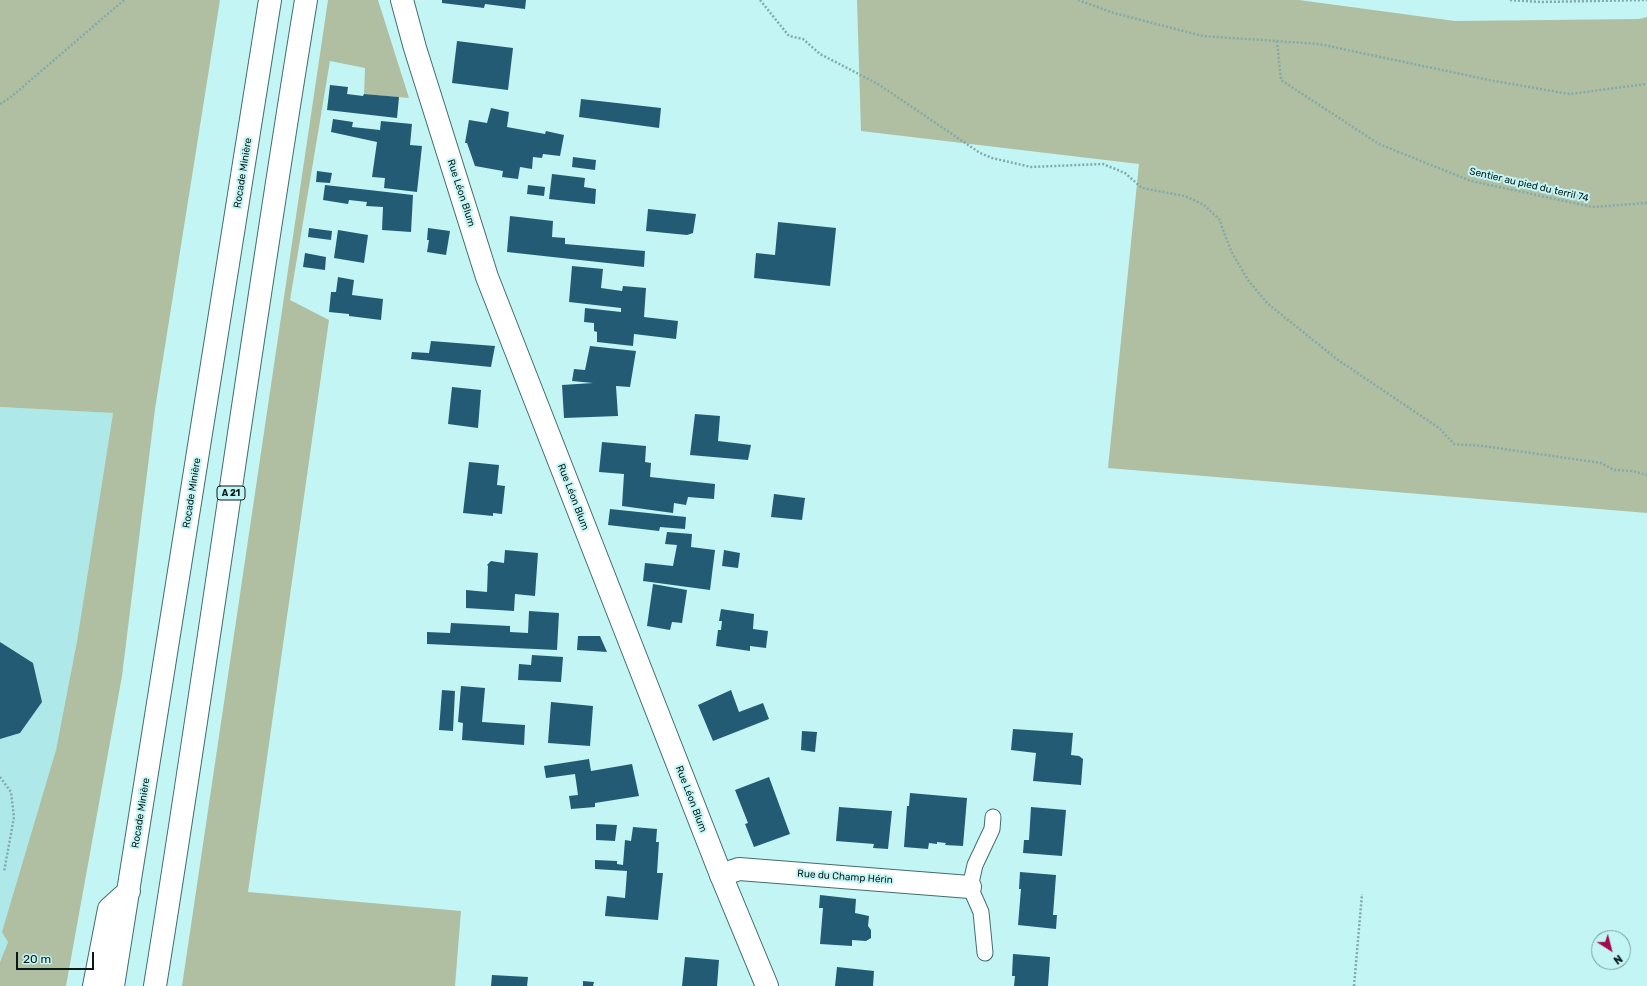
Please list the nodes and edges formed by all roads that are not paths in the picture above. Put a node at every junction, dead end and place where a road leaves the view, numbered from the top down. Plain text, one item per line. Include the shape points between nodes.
1 (270, 0) edge
2 (306, 0) edge
3 (402, 0) edge
4 (993, 817) dead end
5 (721, 875) junction
6 (970, 887) junction
7 (129, 891) junction
8 (985, 953) dead end
9 (94, 986) edge
10 (113, 986) edge
11 (155, 986) edge
12 (767, 986) edge

1 - 7 main road, Rocade Minière
2 - 11 main road, A 21
3 - 5 main road, Rue Léon Blum via 487,277
4 - 6 lane via 992,829 975,865
5 - 6 main road, Rue du Champ Hérin via 739,869
5 - 12 main road, Rue Léon Blum
6 - 8 lane via 981,912
7 - 9 main road via 109,908
7 - 10 main road, Rocade Minière

